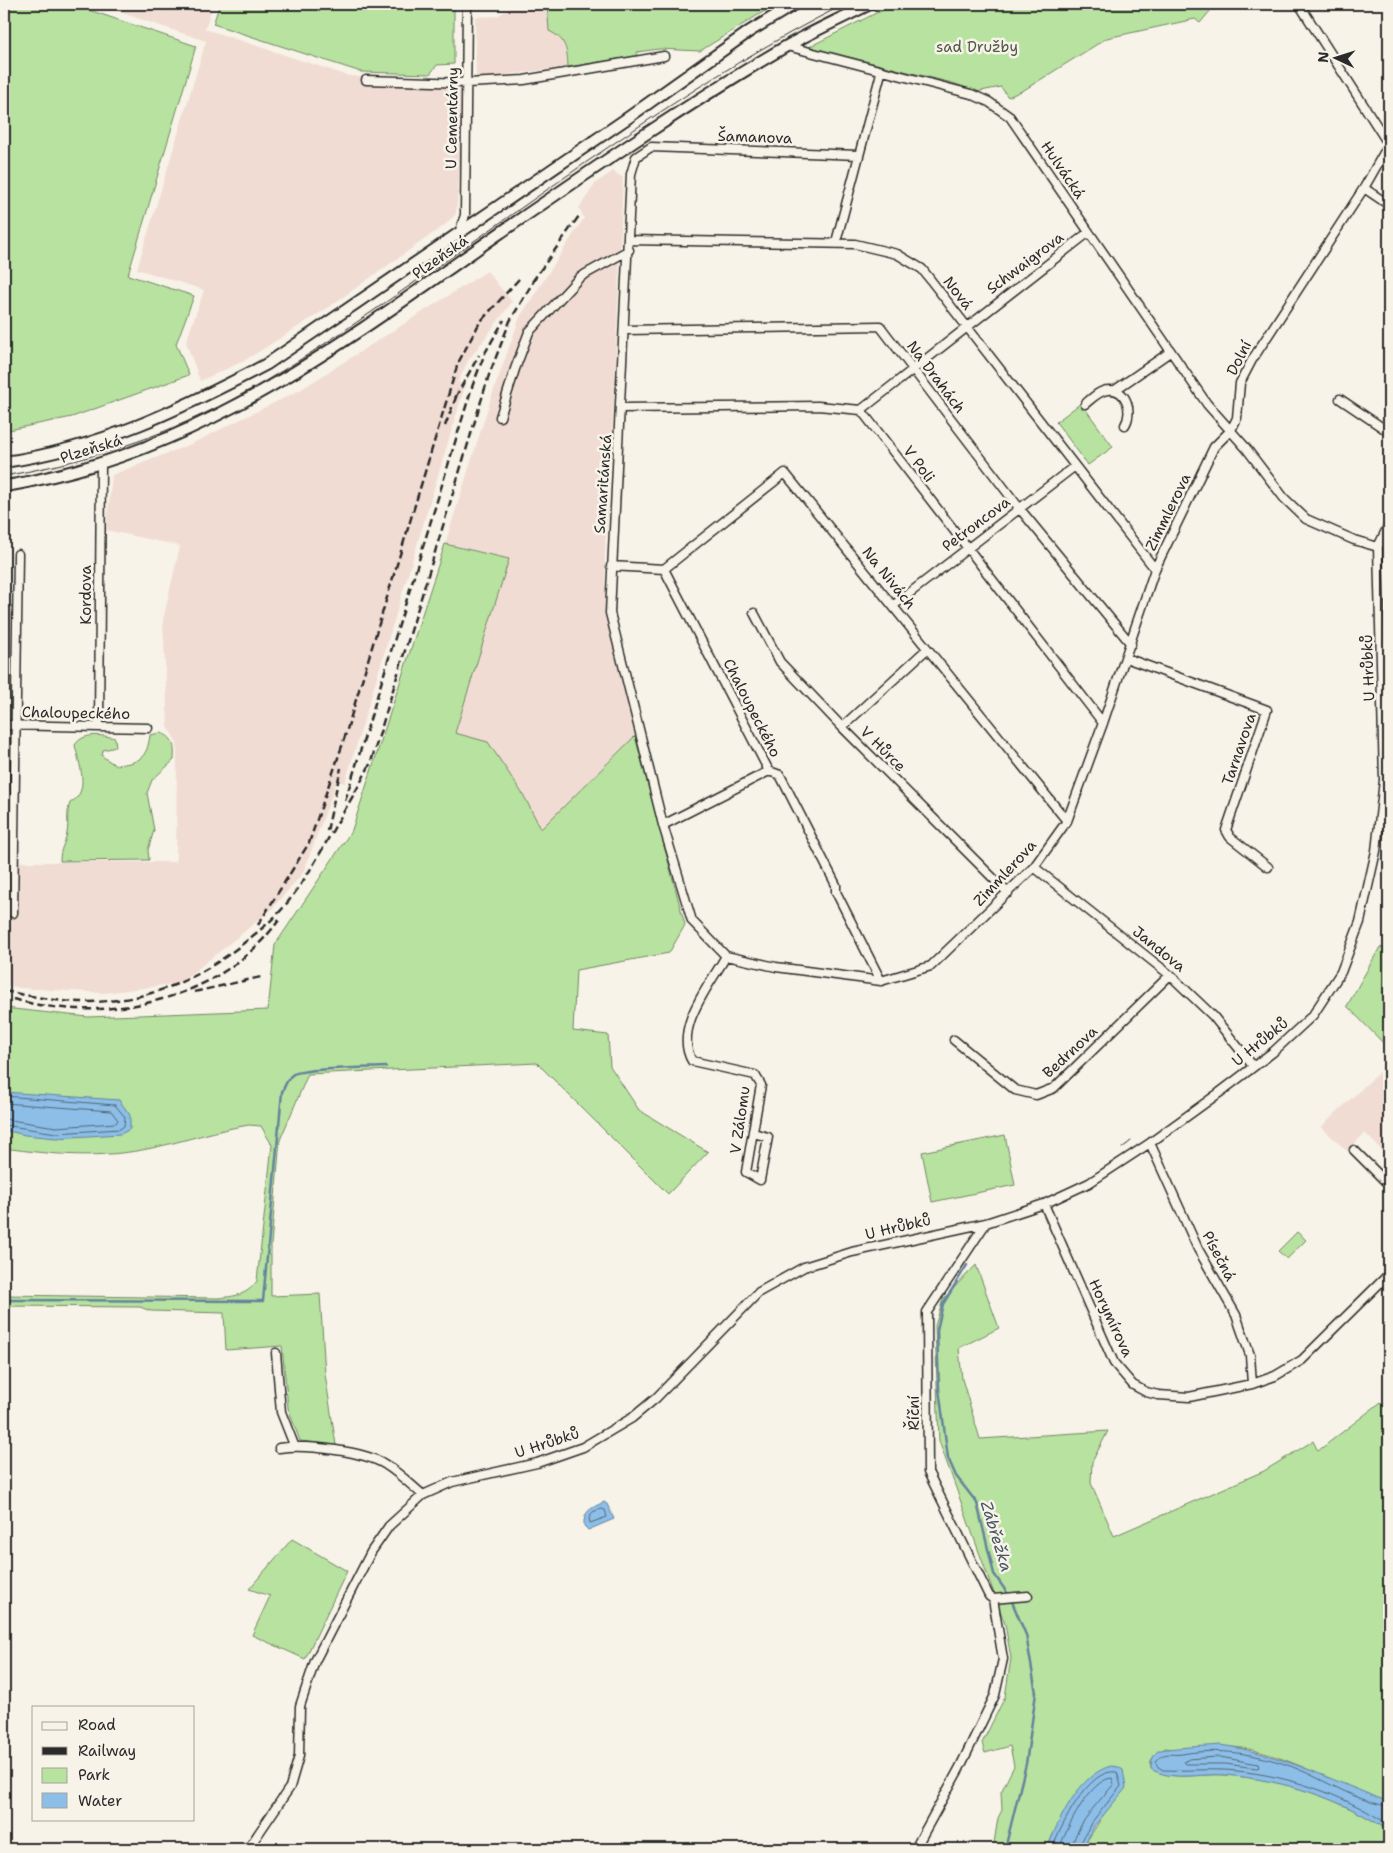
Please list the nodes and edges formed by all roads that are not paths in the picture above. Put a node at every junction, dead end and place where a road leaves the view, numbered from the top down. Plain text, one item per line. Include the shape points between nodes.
1 (467, 4) edge
2 (795, 4) edge
3 (870, 4) edge
4 (1299, 4) edge
5 (786, 46) junction
6 (664, 56) dead end
7 (881, 73) junction
8 (366, 80) dead end
9 (467, 83) junction
10 (1389, 145) edge
11 (651, 147) joint
12 (858, 155) junction
13 (1364, 188) junction
14 (1389, 205) edge
15 (460, 231) junction
16 (1089, 232) junction
17 (630, 240) junction
18 (836, 242) junction
19 (629, 250) junction
20 (966, 325) junction
21 (625, 330) junction
22 (1170, 352) junction
23 (913, 370) junction
24 (1115, 390) junction
25 (1340, 399) dead end
26 (1085, 404) dead end
27 (621, 408) junction
28 (861, 410) junction
29 (500, 417) dead end
30 (1125, 425) dead end
31 (1231, 430) junction
32 (1389, 432) edge
33 (4, 462) edge
34 (101, 463) junction
35 (1075, 466) junction
36 (4, 486) edge
37 (1020, 509) junction
38 (1389, 524) edge
39 (1378, 547) junction
40 (966, 548) junction
41 (18, 554) dead end
42 (611, 566) junction
43 (664, 569) junction
44 (1155, 569) junction
45 (894, 605) junction
46 (754, 613) dead end
47 (1130, 644) junction
48 (927, 649) junction
49 (1126, 658) junction
50 (1386, 714) edge
51 (1104, 723) junction
52 (4, 725) edge
53 (17, 726) junction
54 (99, 727) junction
55 (148, 728) dead end
56 (842, 728) junction
57 (769, 770) junction
58 (1067, 821) junction
59 (663, 825) junction
60 (1034, 867) junction
61 (1268, 867) dead end
62 (1008, 893) junction
63 (13, 913) dead end
64 (726, 956) junction
65 (1170, 975) junction
66 (881, 981) junction
67 (954, 1040) dead end
68 (1253, 1066) junction
69 (753, 1133) junction
70 (1150, 1143) junction
71 (1354, 1150) dead end
72 (1389, 1185) edge
73 (1044, 1204) junction
74 (986, 1223) junction
75 (1389, 1274) edge
76 (276, 1353) dead end
77 (1252, 1384) junction
78 (294, 1445) junction
79 (279, 1448) dead end
80 (423, 1495) junction
81 (1028, 1596) dead end
82 (996, 1599) junction
83 (248, 1849) edge
84 (915, 1849) edge

1 - 9 street, U Cementárny
2 - 15 main road, Plzeňská via 750,31
3 - 5 main road, Plzeňská
4 - 10 street
5 - 7 street, Hulvácká
5 - 34 main road, Plzeňská via 634,141 276,385 149,447
6 - 9 street via 524,80
7 - 12 street
7 - 16 street, Hulvácká via 970,94 989,102 1010,117
8 - 9 street
9 - 15 street, U Cementárny via 465,215
10 - 13 street, Dolní
11 - 12 street, Šamanova
11 - 17 street, Samaritánská via 636,157 631,174
12 - 18 street
13 - 14 street
13 - 31 street, Dolní via 1252,360 1240,383 1237,418
15 - 33 main road, Plzeňská via 267,364 205,396 139,427 95,442
16 - 20 street, Schwaigrova
16 - 22 street, Hulvácká
17 - 18 street, Nová
17 - 19 street, Samaritánská
18 - 20 street, Nová via 897,254 922,269
19 - 21 street, Samaritánská
19 - 29 street via 580,277 530,332
20 - 23 street, Schwaigrova
20 - 35 street, Nová
21 - 23 street, Na Drahách via 880,326
21 - 27 street, Samaritánská
22 - 24 street
22 - 31 street, Hulvácká via 1209,407
23 - 28 street, Schwaigrova
23 - 37 street, Na Drahách
24 - 26 street via 1100,392
24 - 30 street via 1130,408 1130,418
25 - 32 street
27 - 28 street via 818,406
27 - 42 street, Samaritánská
28 - 40 street, V Poli
31 - 39 street via 1284,498 1306,519
31 - 44 street, Zimmlerova via 1214,448
34 - 36 main road, Plzeňská via 25,484
34 - 54 street, Kordova
35 - 37 street, Petroncova
35 - 44 street, Nová
37 - 40 street, Petroncova
37 - 47 street, Na Drahách
38 - 39 street
39 - 50 street, U Hrůbků
40 - 45 street, Petroncova
40 - 51 street, V Poli
41 - 53 street
42 - 43 street
42 - 59 street, Samaritánská via 610,613
43 - 45 street, Na Nivách via 785,473
43 - 57 street, Chaloupeckého
44 - 47 street, Zimmlerova
45 - 48 street, Na Nivách
46 - 56 street, V Hůrce via 780,662
47 - 49 street, Zimmlerova
48 - 56 street
48 - 58 street, Na Nivách
49 - 51 street, Zimmlerova
49 - 61 street, Tarnavova via 1267,710 1226,830 1230,838
50 - 68 street, U Hrůbků via 1384,780 1376,851 1360,922 1341,972 1313,1015
51 - 58 street, Zimmlerova
52 - 53 street, Chaloupeckého
53 - 54 street, Chaloupeckého
53 - 63 street
54 - 55 street, Chaloupeckého
56 - 62 street, V Hůrce
57 - 59 street
57 - 66 street, Chaloupeckého via 780,775
58 - 60 street, Zimmlerova
59 - 64 street via 692,921
60 - 62 street, Zimmlerova
60 - 65 street, Jandova
62 - 66 street, Zimmlerova via 931,966
64 - 66 street, Zimmlerova via 776,967
64 - 69 street, V Zálomu via 688,1022 686,1050 692,1061 756,1075 761,1084
65 - 67 street, Bedrnova via 1054,1088 1036,1095 1015,1090
65 - 68 street, Jandova via 1213,1016
68 - 70 street, U Hrůbků
69 - 69 street, V Zálomu via 768,1138 760,1180 746,1172
70 - 73 street, U Hrůbků via 1089,1183
70 - 77 street, Písečná via 1198,1249 1236,1315 1250,1355
71 - 72 street
73 - 74 street, U Hrůbků
73 - 77 street, Horymírova via 1114,1362 1134,1385 1158,1395 1189,1397
74 - 80 street, U Hrůbků via 852,1252 804,1267 759,1292 656,1398 632,1418 583,1447 537,1464 452,1482
74 - 82 street, Říční via 927,1312 928,1472 989,1596
75 - 77 street, Horymírova via 1302,1360 1275,1376
76 - 78 street via 281,1412
78 - 79 street
78 - 80 street via 352,1453 386,1464
80 - 83 street, U Hrůbků via 389,1526 371,1552 324,1644 300,1706 299,1756 290,1787
81 - 82 street
82 - 84 street via 1003,1659 995,1695 959,1770

